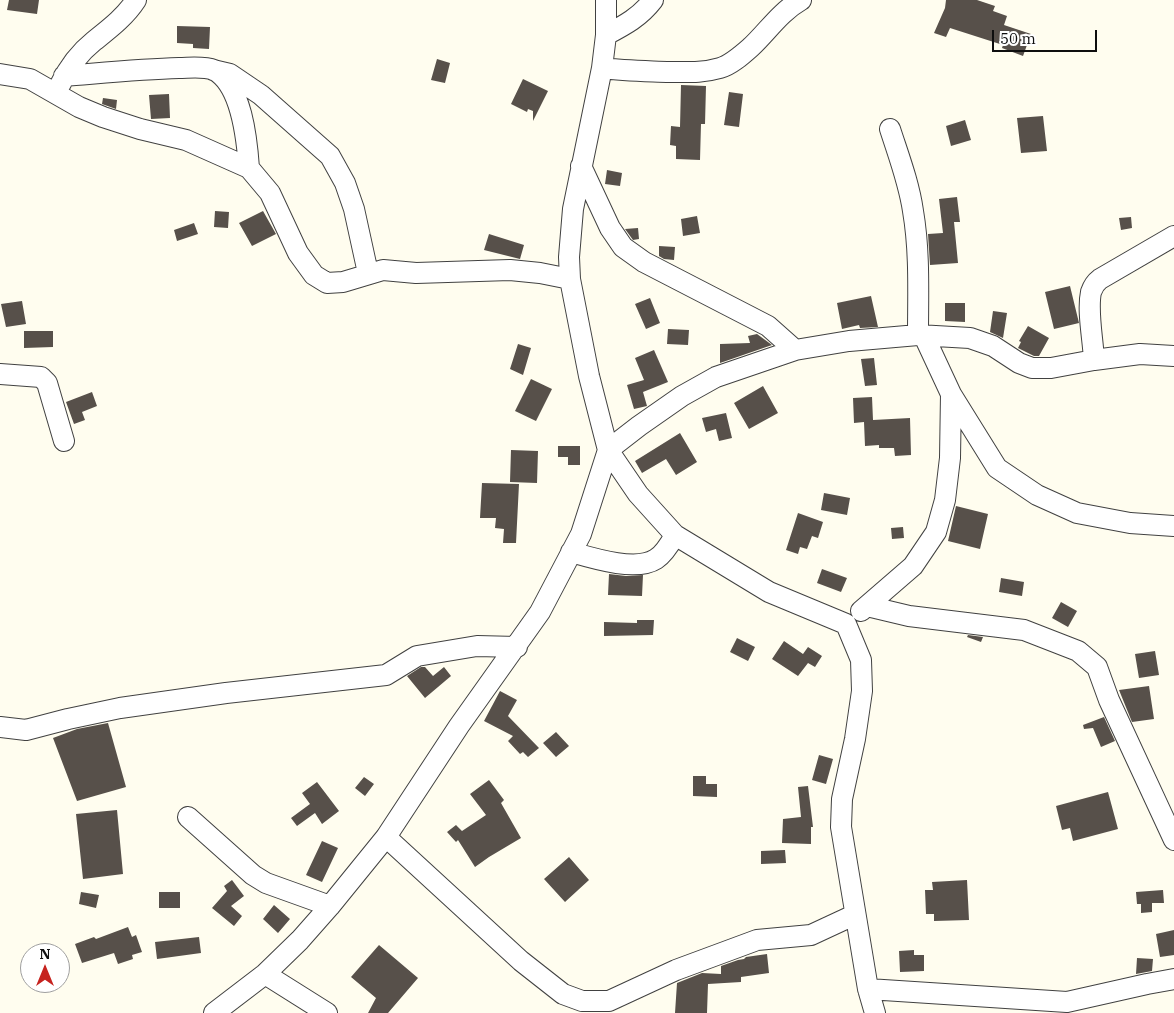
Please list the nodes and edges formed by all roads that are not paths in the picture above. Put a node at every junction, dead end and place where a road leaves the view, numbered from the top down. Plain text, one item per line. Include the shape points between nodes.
1 (136, 0) edge
2 (606, 0) edge
3 (653, 0) edge
4 (801, 0) edge
5 (606, 35) junction
6 (602, 68) junction
7 (213, 70) junction
8 (0, 74) edge
9 (60, 84) junction
10 (890, 130) dead end
11 (581, 166) junction
12 (249, 168) junction
13 (1174, 236) edge
14 (368, 274) junction
15 (570, 279) junction
16 (922, 335) junction
17 (795, 350) junction
18 (1174, 356) edge
19 (1094, 360) junction
20 (0, 374) edge
21 (951, 394) junction
22 (64, 441) dead end
23 (608, 450) junction
24 (1174, 526) edge
25 (675, 535) junction
26 (571, 552) junction
27 (867, 606) junction
28 (846, 624) junction
29 (516, 647) junction
30 (0, 727) edge
31 (188, 817) dead end
32 (386, 837) junction
33 (1174, 840) edge
34 (330, 906) junction
35 (854, 915) junction
36 (265, 974) junction
37 (1174, 979) edge
38 (868, 989) junction
39 (577, 1007) edge
40 (214, 1013) edge
41 (327, 1013) edge
42 (875, 1013) edge

1 - 9 street via 117,23 81,53
2 - 5 street
3 - 5 street via 631,22
4 - 6 street via 736,60 721,68 699,72
5 - 6 street
6 - 11 street
7 - 9 street via 170,68
7 - 12 street via 227,82 239,106
7 - 14 street via 230,74 261,95 330,156 354,208
8 - 9 street
9 - 12 street via 79,107 140,129 186,140
10 - 16 street via 913,212
11 - 15 street via 573,209
11 - 17 street via 610,228 623,246 644,262 768,326
12 - 14 street via 270,193 298,253 314,275 327,283
13 - 19 street via 1095,283 1090,306
14 - 15 street via 383,270 416,273 510,270
15 - 23 street
16 - 17 street via 849,341
16 - 19 street via 970,338 993,346 1032,368 1052,368
16 - 21 street
17 - 23 street via 716,377 668,406
18 - 19 street via 1140,354
20 - 22 street via 41,377 48,383
21 - 24 street via 998,468 1037,495 1077,513 1130,523
21 - 27 street via 950,458 945,500 936,532 913,566
23 - 25 street via 638,494
23 - 26 street via 581,534
25 - 26 street via 655,560 638,564
25 - 28 street via 769,592
26 - 29 street via 540,612
27 - 28 street
27 - 33 street via 909,616 1024,630 1078,651 1097,667
28 - 35 street via 861,660 862,691 842,800 841,827
29 - 30 street via 477,646 417,656 386,674 120,708 26,730
29 - 32 street
31 - 34 street via 253,875 266,883
32 - 34 street
32 - 39 street via 521,961
34 - 36 street
35 - 38 street
35 - 39 street via 811,935 757,940 676,970 609,1001
36 - 40 street
36 - 41 street
37 - 38 street via 1068,1002
38 - 42 street

